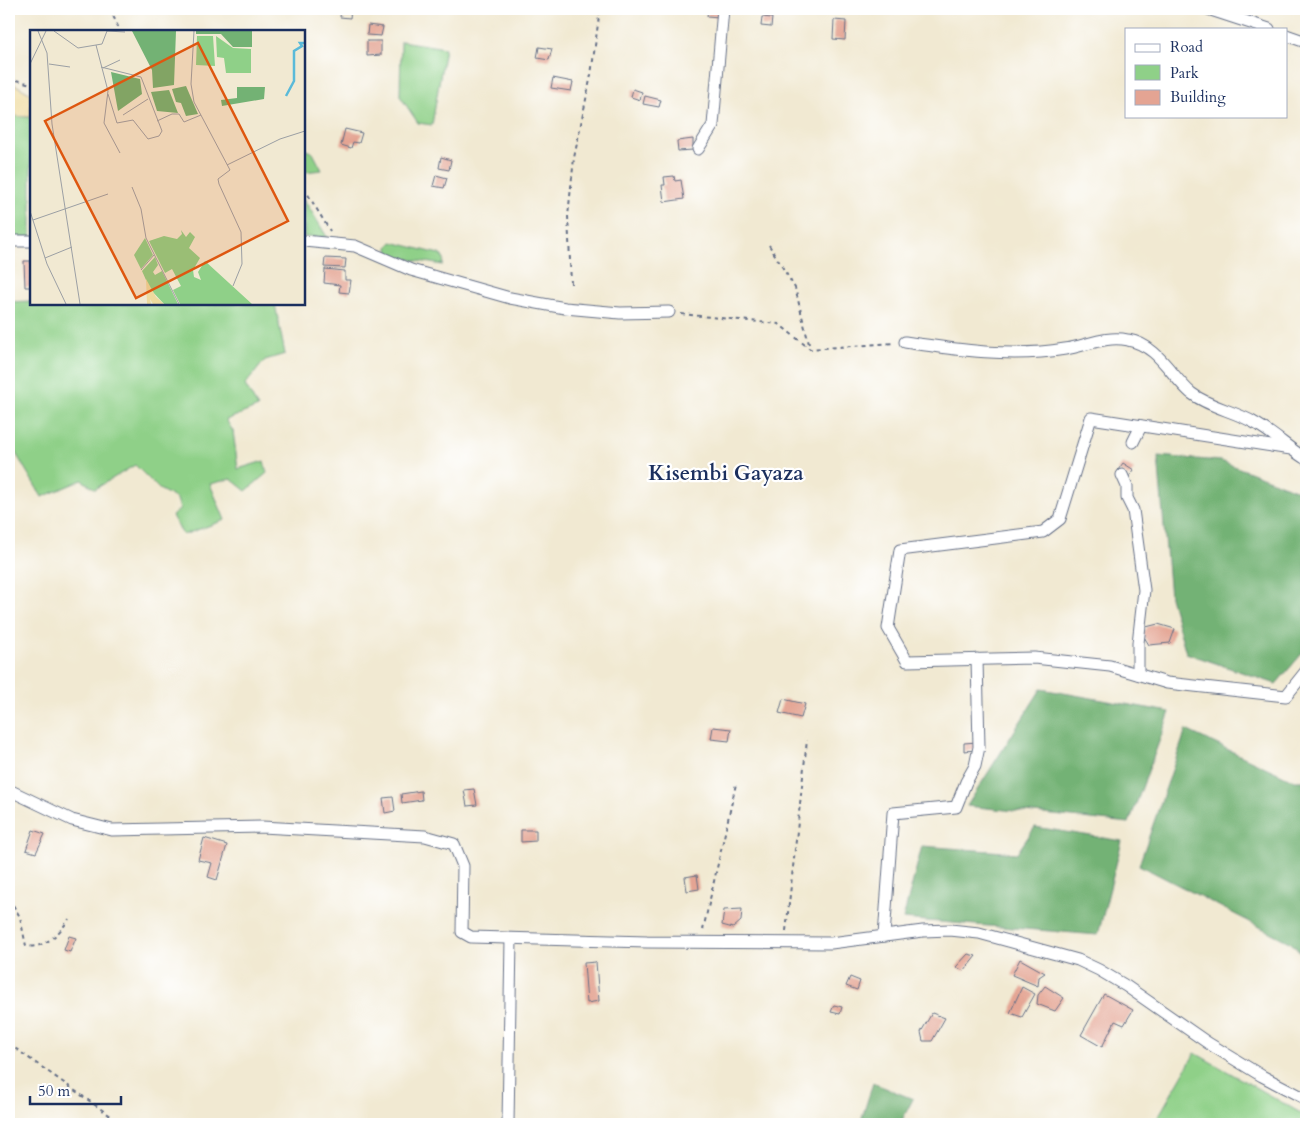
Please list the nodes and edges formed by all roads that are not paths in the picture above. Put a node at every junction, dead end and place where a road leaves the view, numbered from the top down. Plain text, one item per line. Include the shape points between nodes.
1 (722, 9) edge
2 (1208, 9) edge
3 (1266, 28) edge
4 (1288, 36) edge
5 (1306, 42) edge
6 (698, 149) dead end
7 (30, 241) edge
8 (305, 241) edge
9 (9, 242) edge
10 (669, 312) road end
11 (905, 342) road end
12 (1141, 426) junction
13 (1133, 442) dead end
14 (1290, 449) junction
15 (1306, 459) edge
16 (1122, 475) dead end
17 (977, 659) junction
18 (1306, 671) edge
19 (1138, 674) junction
20 (9, 790) edge
21 (884, 936) junction
22 (511, 939) junction
23 (1306, 1100) edge
24 (508, 1124) edge

1 - 6 street via 713,125
2 - 3 street
4 - 5 street
7 - 9 street
8 - 10 street via 355,246 412,270 510,298 620,313
11 - 14 street via 981,352 1018,352 1065,349 1103,340 1131,340 1149,349 1200,399 1252,421
12 - 13 street
12 - 14 street
12 - 17 street via 1091,418 1060,519 1043,532 900,550 888,628 907,661
14 - 15 street
16 - 19 street via 1133,510 1144,590
17 - 19 street via 1034,658 1110,666
17 - 21 street via 979,747 975,766 956,808 893,813
18 - 19 street via 1286,696 1167,683
20 - 22 street via 72,820 112,830 262,827 425,836 454,844 463,866 462,932 471,937
21 - 22 street via 832,943
21 - 23 street via 950,930 979,933 1078,960 1126,986 1208,1043
22 - 24 street

